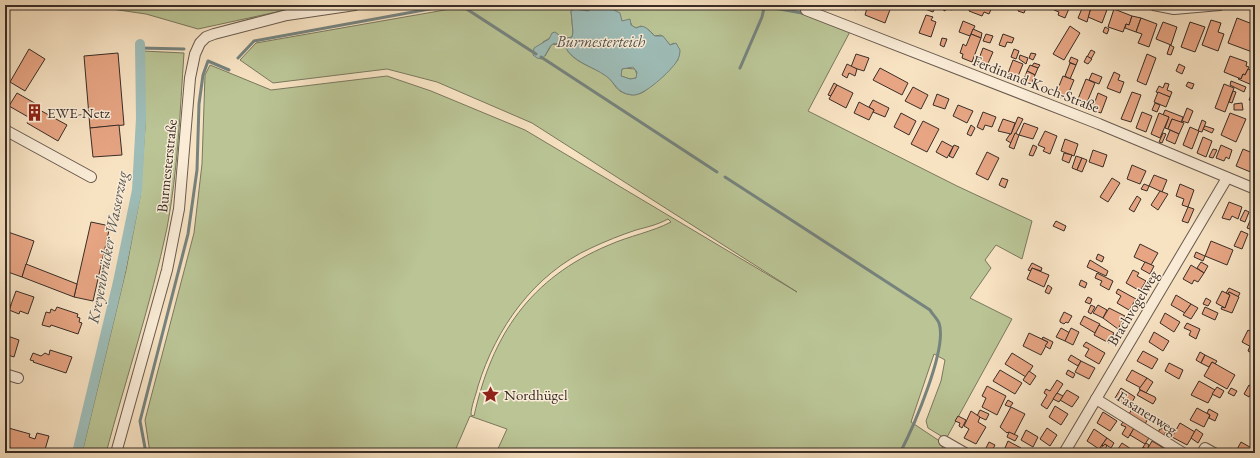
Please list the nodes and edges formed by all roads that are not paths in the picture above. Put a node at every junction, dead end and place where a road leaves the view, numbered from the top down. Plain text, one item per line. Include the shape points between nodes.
1 (355, 5) edge
2 (1154, 5) edge
3 (1220, 5) edge
4 (806, 10) dead end
5 (5, 130) edge
6 (91, 177) dead end
7 (1227, 178) junction
8 (1255, 188) edge
9 (5, 374) edge
10 (18, 378) dead end
11 (1096, 399) junction
12 (944, 441) dead end
13 (118, 451) edge
14 (965, 453) edge
15 (1064, 453) edge
16 (1183, 453) edge
17 (1202, 453) edge
18 (1214, 453) edge

1 - 13 street, Burmesterstraße via 287,15 214,34 200,43 190,78 179,209 172,247
2 - 3 street via 1174,9
4 - 7 street, Ferdinand-Koch-Straße via 1098,124
5 - 6 street
7 - 8 street, Ferdinand-Koch-Straße
7 - 11 street, Brachvogelweg
9 - 10 street
11 - 15 street, Brachvogelweg
11 - 16 street, Fasanenweg
12 - 14 street
17 - 18 street via 1205,448

